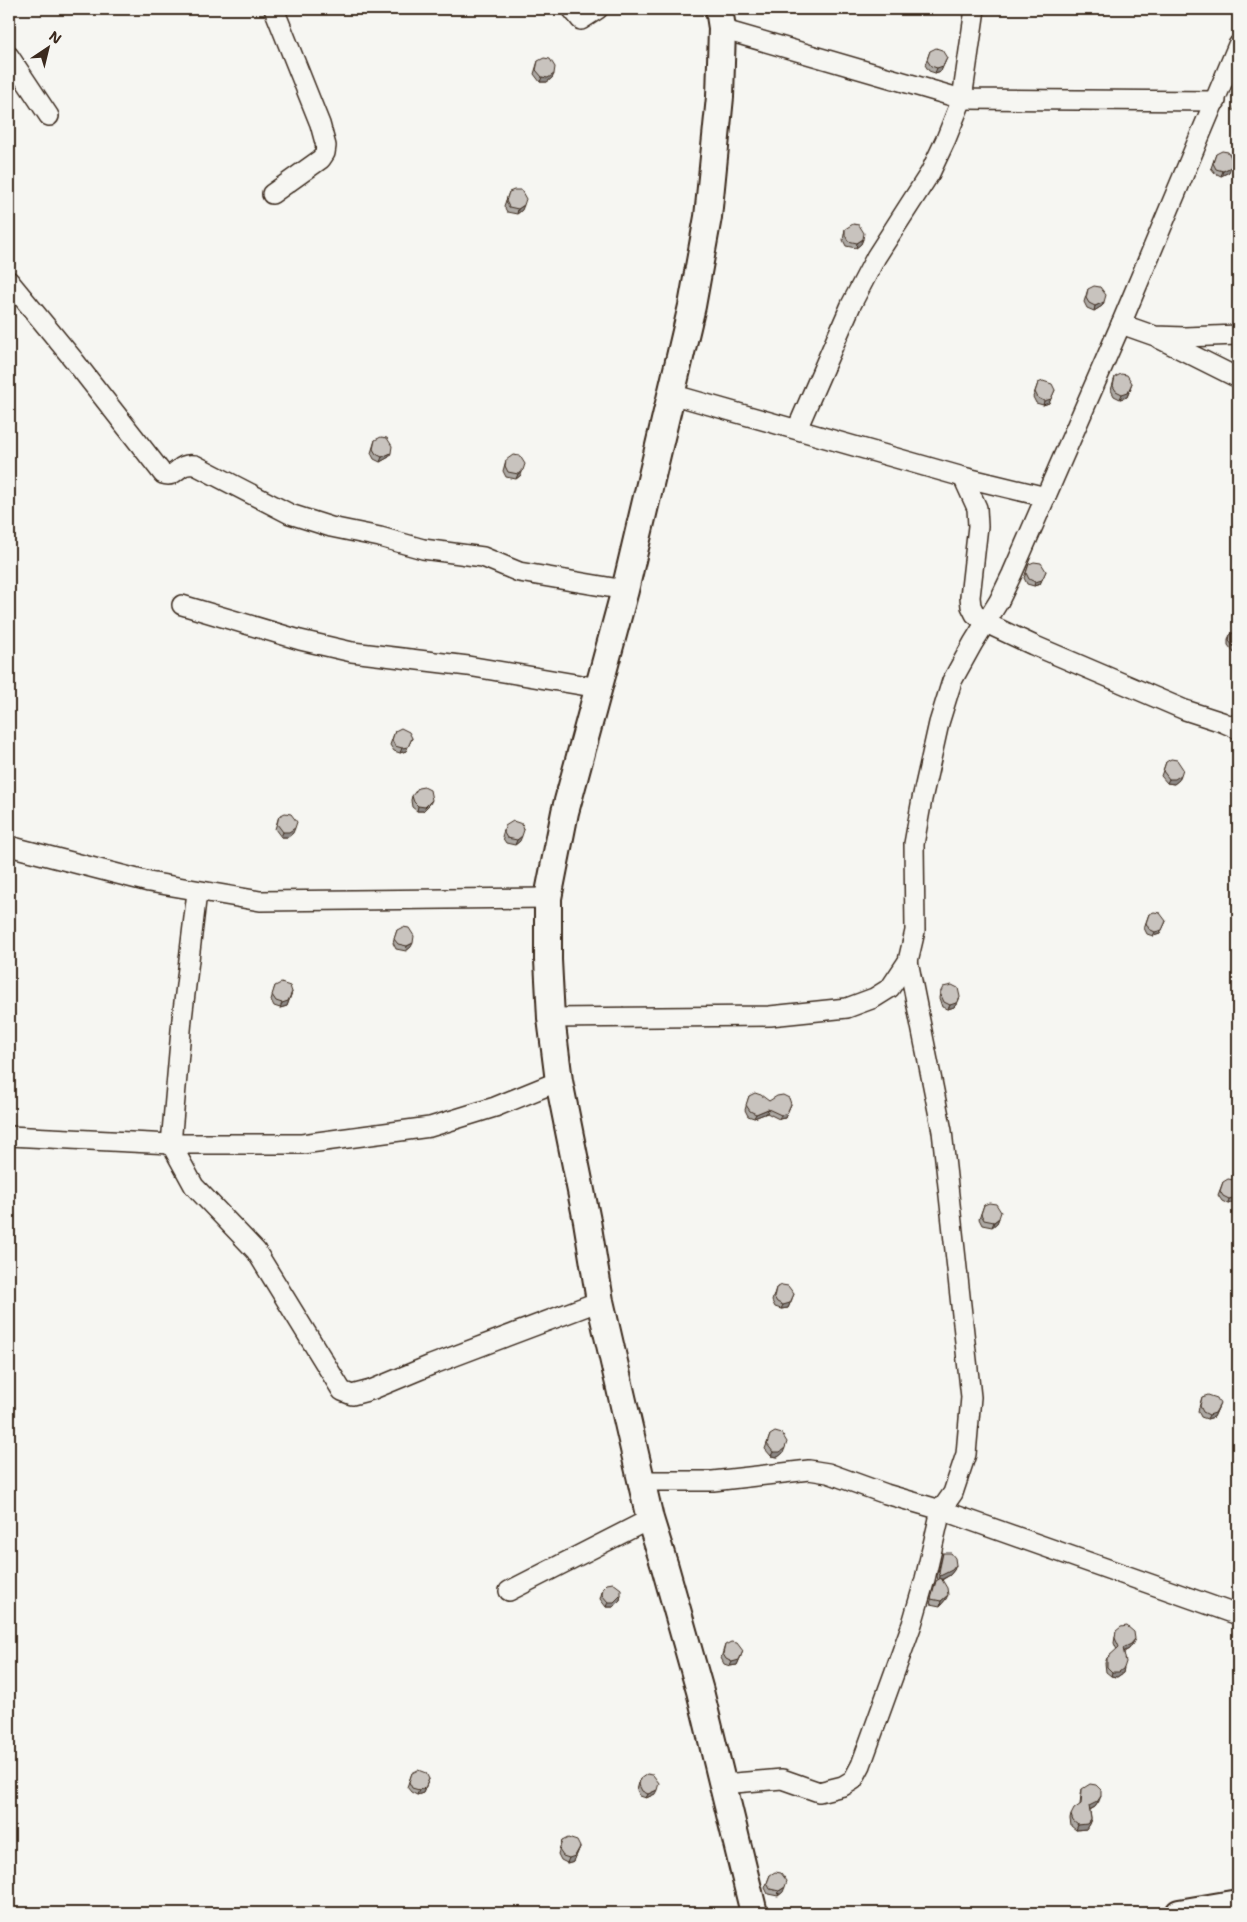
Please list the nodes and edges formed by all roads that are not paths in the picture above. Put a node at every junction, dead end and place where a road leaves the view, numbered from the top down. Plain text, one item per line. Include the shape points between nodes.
1 (274, 9) edge
2 (572, 9) edge
3 (598, 9) edge
4 (975, 9) edge
5 (720, 19) edge
6 (1238, 45) edge
7 (9, 56) edge
8 (962, 99) junction
9 (1216, 101) junction
10 (49, 116) dead end
11 (272, 194) dead end
12 (9, 282) edge
13 (1121, 324) junction
14 (1238, 335) edge
15 (1155, 336) junction
16 (1238, 378) edge
17 (671, 394) junction
18 (797, 428) junction
19 (963, 477) junction
20 (1046, 496) junction
21 (625, 590) junction
22 (182, 605) dead end
23 (986, 623) junction
24 (599, 688) junction
25 (1238, 730) edge
26 (9, 846) edge
27 (197, 892) junction
28 (548, 898) junction
29 (908, 961) junction
30 (552, 1018) junction
31 (559, 1081) junction
32 (9, 1136) edge
33 (171, 1144) junction
34 (600, 1301) junction
35 (640, 1481) junction
36 (940, 1510) junction
37 (650, 1519) junction
38 (509, 1591) dead end
39 (1238, 1615) edge
40 (723, 1784) junction
41 (1238, 1903) edge
42 (754, 1913) edge
43 (1179, 1913) edge

1 - 11 street via 326,146 321,159
2 - 3 street via 581,20
4 - 8 street
5 - 8 street
5 - 17 street via 720,97 708,217 692,306
6 - 9 street
7 - 10 street
8 - 9 street
8 - 18 street via 930,173 876,257 851,305
9 - 13 street
12 - 21 street via 163,474 168,476 181,466 195,465 290,514 331,526 423,549 483,557 519,572
13 - 15 street
13 - 20 street
14 - 15 street
15 - 16 street
17 - 18 street
17 - 21 street
18 - 19 street
19 - 20 street
19 - 23 street via 977,508 971,606
20 - 23 street via 1012,574
21 - 24 street
22 - 24 street via 352,652 468,666
23 - 25 street
23 - 29 street via 952,681 939,723 914,844 915,930
24 - 28 street via 564,812
26 - 27 street
27 - 28 street via 260,901
27 - 33 street
28 - 30 street
29 - 30 street via 890,988 847,1008 770,1016
29 - 36 street via 942,1131 971,1397 966,1454 953,1493
30 - 31 street
31 - 33 street via 495,1107 430,1127 302,1144
31 - 34 street
32 - 33 street
33 - 34 street via 194,1186 256,1250 342,1392 352,1395 371,1390
34 - 35 street
35 - 36 street via 713,1481 809,1470 828,1473
35 - 37 street
36 - 39 street
36 - 40 street via 912,1624 853,1780 819,1792 782,1779
37 - 38 street
37 - 40 street
40 - 42 street
41 - 43 street

